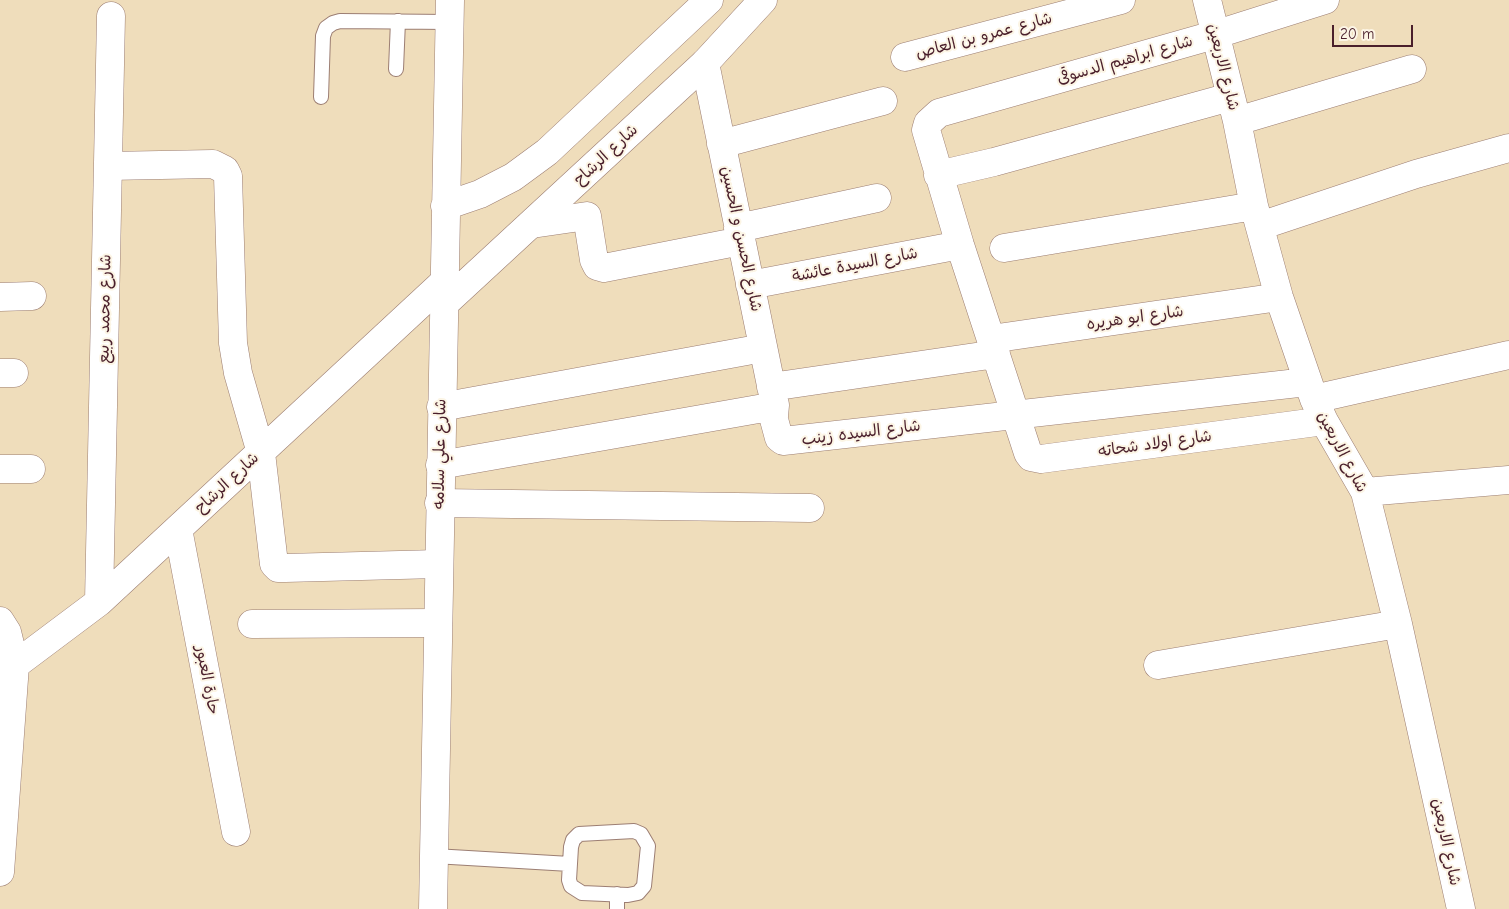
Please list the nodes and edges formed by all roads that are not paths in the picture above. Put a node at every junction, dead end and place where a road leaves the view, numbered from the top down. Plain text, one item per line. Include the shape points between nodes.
1 (709, 0) edge
2 (763, 0) edge
3 (1121, 0) edge
4 (1207, 0) edge
5 (1325, 0) edge
6 (450, 11) edge
7 (111, 16) dead end
8 (398, 22) junction
9 (1214, 34) junction
10 (905, 57) dead end
11 (705, 63) junction
12 (396, 69) dead end
13 (1412, 69) dead end
14 (321, 97) dead end
15 (883, 101) dead end
16 (1234, 109) junction
17 (928, 123) joint
18 (721, 144) junction
19 (1509, 148) edge
20 (108, 166) junction
21 (938, 175) junction
22 (877, 198) dead end
23 (445, 206) junction
24 (1257, 216) junction
25 (532, 224) junction
26 (740, 235) junction
27 (960, 245) junction
28 (1004, 248) dead end
29 (750, 285) junction
30 (443, 293) junction
31 (32, 296) dead end
32 (0, 297) edge
33 (1280, 297) junction
34 (993, 347) junction
35 (763, 348) junction
36 (1509, 355) edge
37 (771, 387) junction
38 (1315, 401) junction
39 (441, 407) junction
40 (1016, 415) junction
41 (774, 416) junction
42 (261, 453) junction
43 (440, 465) junction
44 (0, 469) edge
45 (30, 469) dead end
46 (1509, 480) edge
47 (1365, 492) junction
48 (439, 502) junction
49 (810, 508) dead end
50 (178, 529) junction
51 (438, 564) junction
52 (99, 602) junction
53 (0, 621) edge
54 (438, 623) junction
55 (252, 624) dead end
56 (1398, 624) junction
57 (1158, 665) dead end
58 (8, 668) edge
59 (3, 803) edge
60 (236, 832) dead end
61 (434, 856) junction
62 (570, 864) junction
63 (0, 872) edge
64 (617, 894) junction
65 (433, 909) edge
66 (617, 909) edge
67 (1461, 909) edge

1 - 23 street via 547,152 513,177 480,194
2 - 11 street, شارع الرشاح
3 - 10 street, شارع عمرو بن العاص
4 - 9 street, شارع الاربعين
5 - 9 street, شارع ابراهيم الدسوقى
6 - 8 lane
6 - 23 street, شارع علي سلامه
7 - 20 street, شارع محمد ربيع
8 - 12 lane
8 - 14 lane via 340,21 326,28
9 - 16 street, شارع الاربعين
9 - 17 street, شارع ابراهيم الدسوقى via 940,113
11 - 18 street, شارع الحسن و الحسين
11 - 25 street, شارع الرشاح
13 - 16 street
15 - 18 street
16 - 21 street
16 - 24 street, شارع الاربعين
17 - 21 street, شارع اولاد شحاته via 927,138
18 - 26 street, شارع الحسن و الحسين
19 - 24 street
20 - 42 street via 213,164 225,170 228,176 233,343 238,373
20 - 52 street, شارع محمد ربيع
21 - 27 street, شارع اولاد شحاته
22 - 26 street
23 - 30 street, شارع علي سلامه
24 - 28 street
24 - 33 street, شارع الاربعين
25 - 26 street via 587,216 594,260 597,266 604,268
25 - 30 street, شارع الرشاح
26 - 29 street, شارع الحسن و الحسين
27 - 29 street, شارع السيدة عائشة
27 - 34 street, شارع اولاد شحاته
29 - 35 street, شارع الحسن و الحسين
30 - 39 street, شارع علي سلامه
30 - 42 street, شارع الرشاح
31 - 32 street
33 - 34 street, شارع ابو هريره
33 - 38 street, شارع الاربعين
34 - 37 street, شارع ابو هريره
34 - 40 street, شارع اولاد شحاته
35 - 37 street, شارع الحسن و الحسين
35 - 39 street
36 - 38 street
37 - 41 street, شارع الحسن و الحسين
38 - 40 street, شارع السيده زينب
38 - 40 street, شارع اولاد شحاته via 1040,460 1028,453
38 - 47 street, شارع الاربعين
39 - 43 street, شارع علي سلامه
40 - 41 street, شارع السيده زينب via 783,442
41 - 43 street via 764,408
42 - 50 street, شارع الرشاح
42 - 51 street via 273,558 278,568
43 - 48 street, شارع علي سلامه
44 - 45 street
46 - 47 street
47 - 56 street, شارع الاربعين
48 - 49 street
48 - 51 street, شارع علي سلامه
50 - 52 street, شارع الرشاح
50 - 60 street, حارة العبور
51 - 54 street, شارع علي سلامه
52 - 58 street, شارع الرشاح
53 - 58 street via 7,632
54 - 55 street
54 - 61 street, شارع علي سلامه
56 - 57 street
56 - 67 street, شارع الاربعين
58 - 59 street
59 - 63 street
61 - 62 lane
61 - 65 street, شارع علي سلامه
62 - 64 lane via 569,880 576,891
62 - 64 lane via 573,840 579,834 641,834 648,846 644,886 638,893
64 - 66 lane

